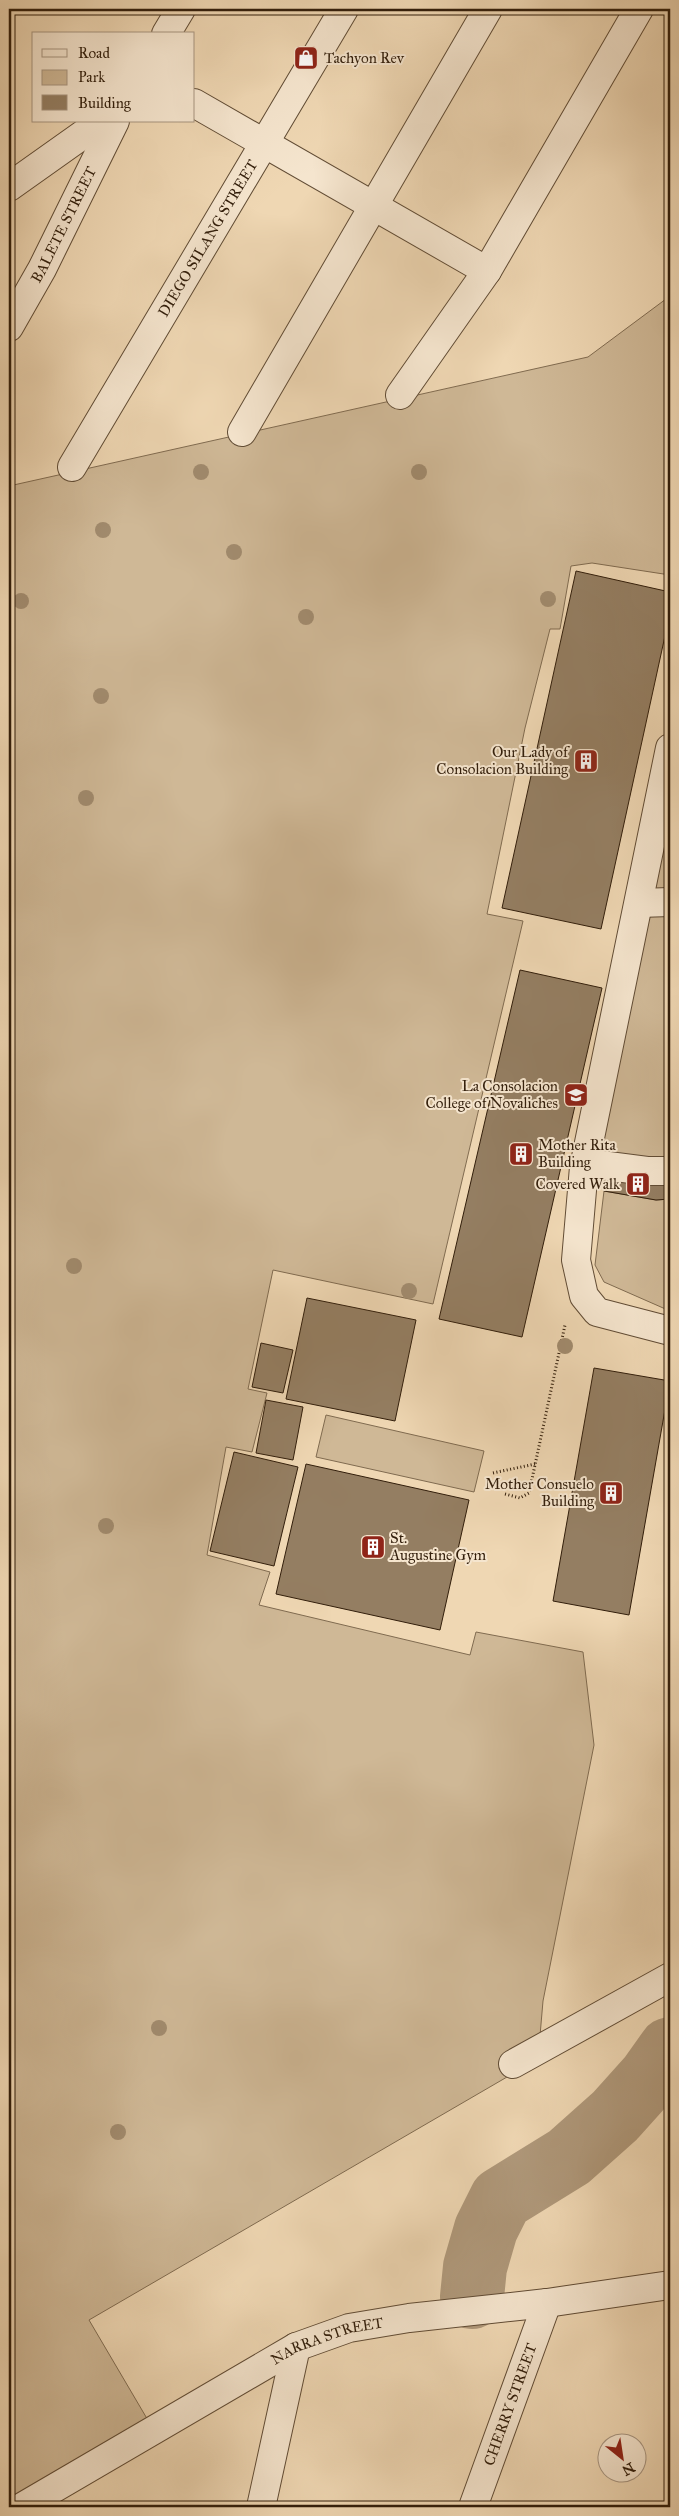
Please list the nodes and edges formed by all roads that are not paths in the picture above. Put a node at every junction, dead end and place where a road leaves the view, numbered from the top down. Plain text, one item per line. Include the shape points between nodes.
1 (344, 9) edge
2 (488, 9) edge
3 (639, 9) edge
4 (195, 104) edge
5 (101, 122) edge
6 (115, 122) edge
7 (264, 143) junction
8 (9, 186) edge
9 (373, 206) junction
10 (487, 271) junction
11 (9, 327) edge
12 (400, 395) dead end
13 (242, 432) dead end
14 (72, 467) dead end
15 (670, 748) edge
16 (670, 902) edge
17 (640, 903) junction
18 (585, 1164) junction
19 (670, 1171) edge
20 (670, 1331) edge
21 (670, 1977) edge
22 (513, 2064) dead end
23 (670, 2285) edge
24 (547, 2303) junction
25 (296, 2347) junction
26 (22, 2507) edge
27 (261, 2507) edge
28 (473, 2507) edge

1 - 7 street, DIEGO SILANG STREET
2 - 9 street
3 - 10 street
4 - 7 street
5 - 8 street
6 - 11 street, BALETE STREET via 42,269
7 - 9 street
7 - 14 street, DIEGO SILANG STREET
9 - 10 street
9 - 13 street
10 - 12 street
15 - 17 street
16 - 17 street
17 - 18 street
18 - 19 street
18 - 20 street via 576,1260 584,1296 597,1312
21 - 22 street
23 - 24 street, NARRA STREET
24 - 25 street, NARRA STREET via 400,2319 349,2328
24 - 28 street, CHERRY STREET
25 - 26 street, NARRA STREET
25 - 27 street

